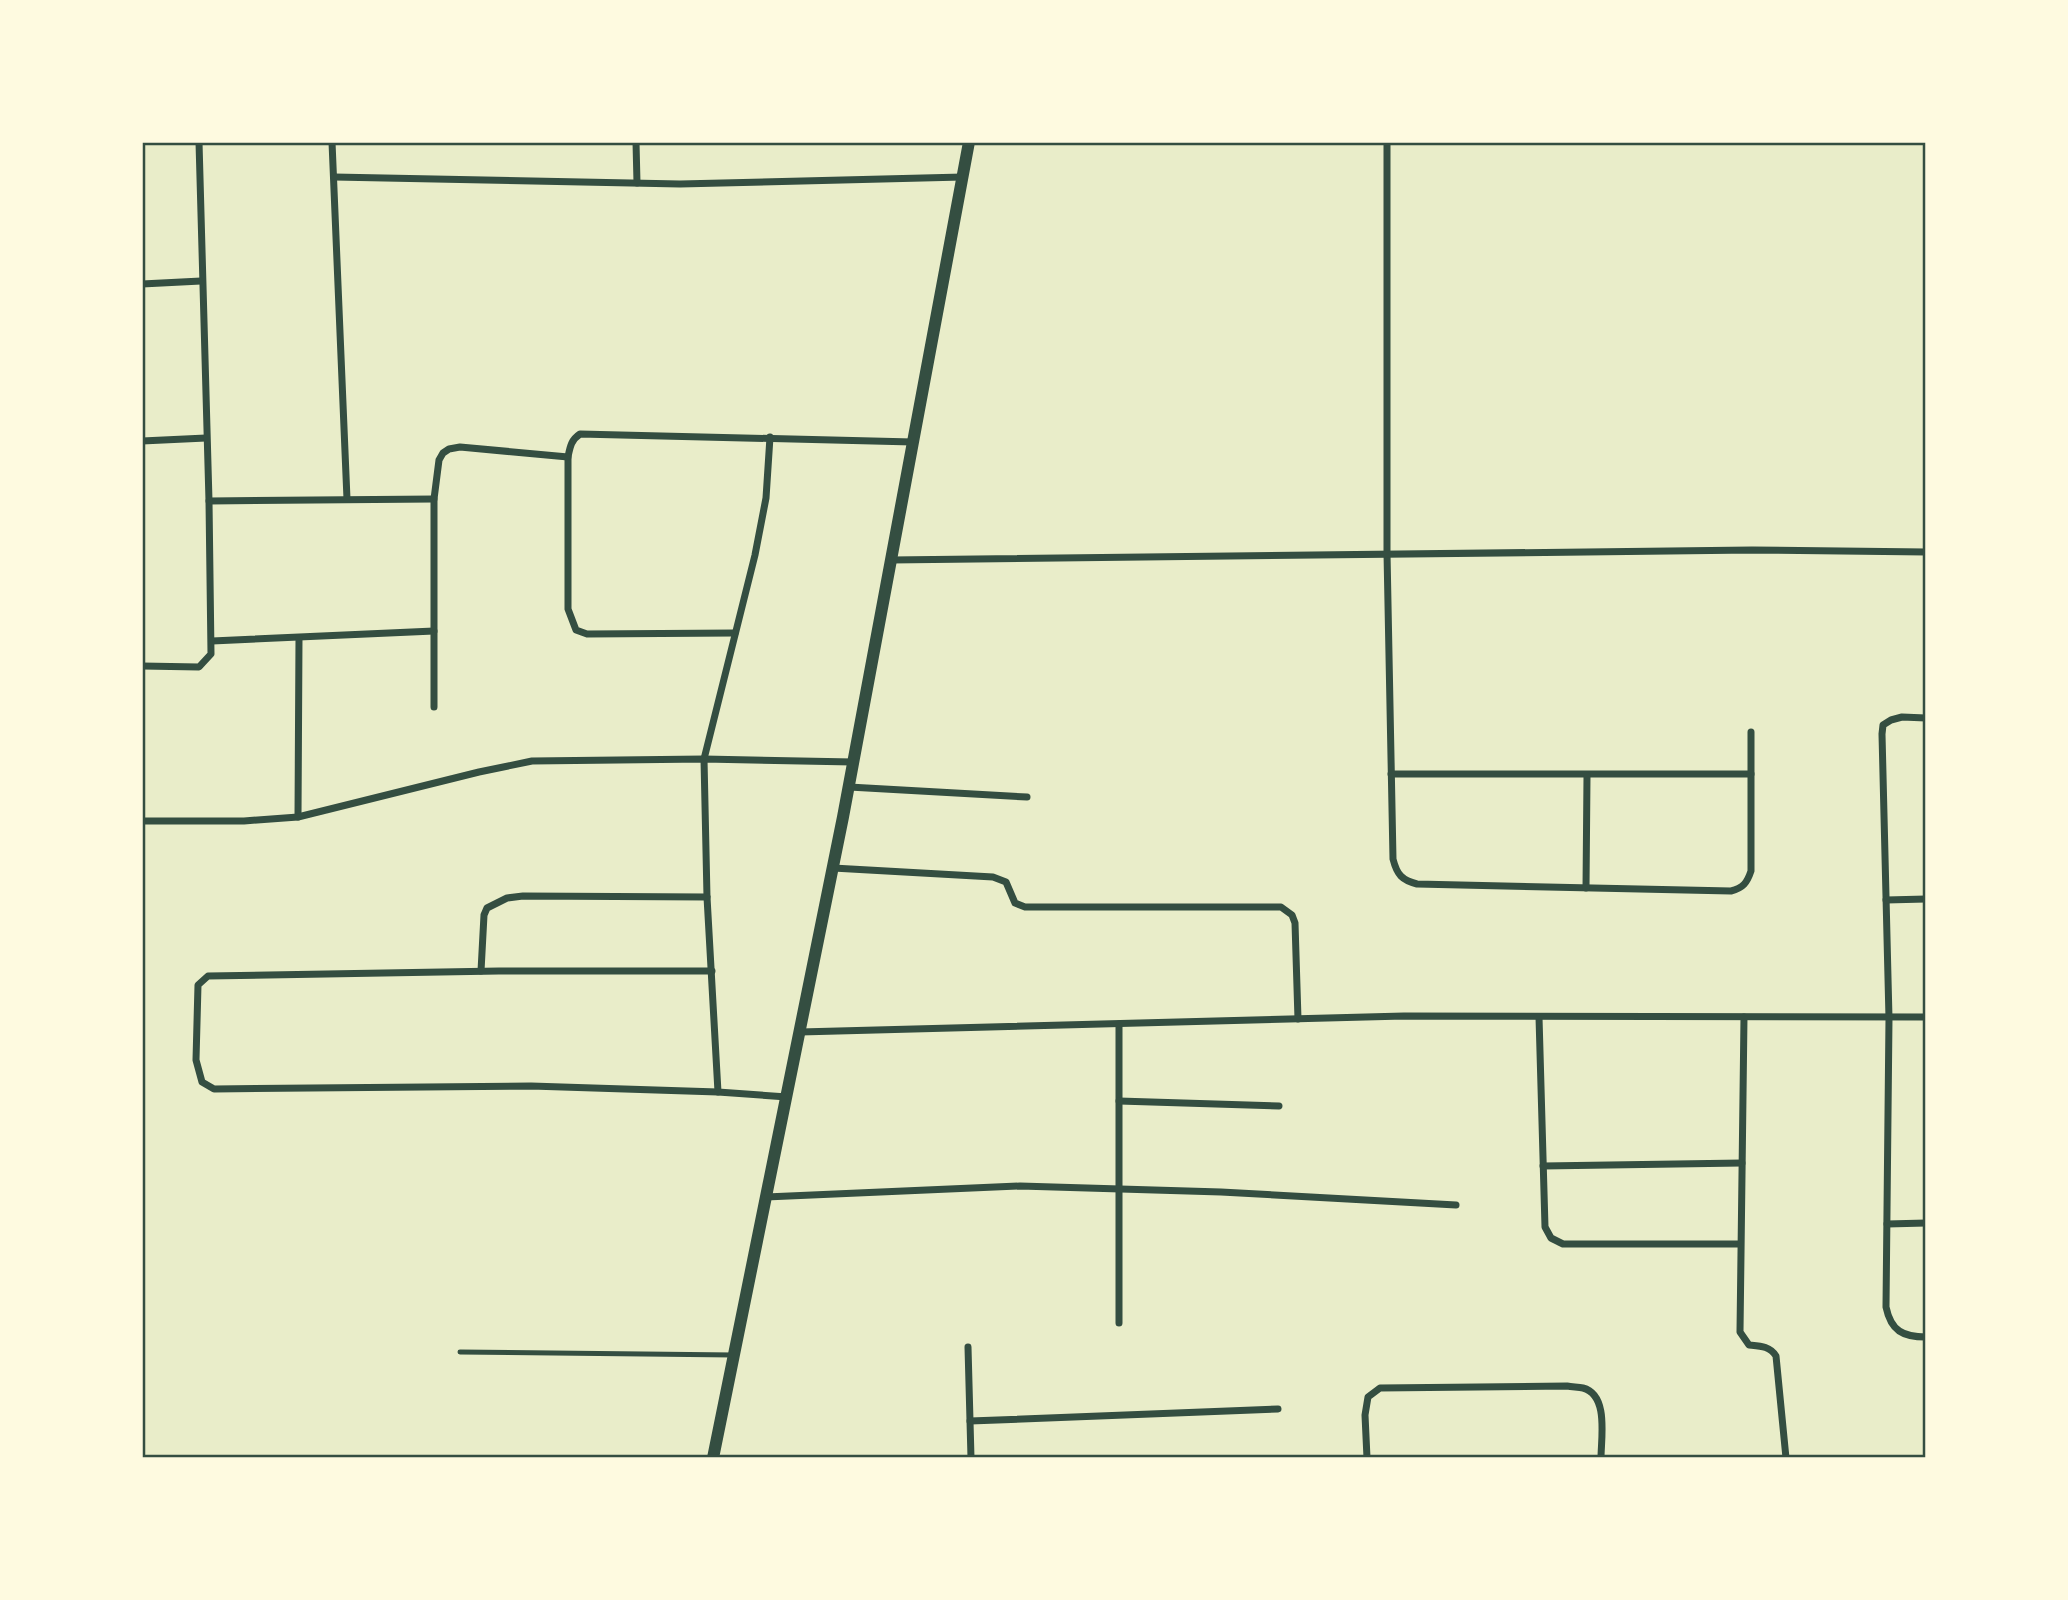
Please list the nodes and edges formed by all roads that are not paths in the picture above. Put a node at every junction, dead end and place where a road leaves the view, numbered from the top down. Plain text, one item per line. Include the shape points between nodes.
1 (199, 142) edge
2 (332, 142) edge
3 (636, 142) edge
4 (969, 142) edge
5 (1387, 142) edge
6 (334, 177) junction
7 (962, 177) junction
8 (637, 183) junction
9 (201, 281) junction
10 (142, 284) edge
11 (206, 438) junction
12 (770, 438) junction
13 (142, 441) edge
14 (913, 442) junction
15 (568, 457) junction
16 (347, 499) junction
17 (434, 499) junction
18 (209, 501) junction
19 (1926, 552) edge
20 (1387, 553) junction
21 (891, 560) junction
22 (434, 631) junction
23 (735, 633) junction
24 (299, 638) junction
25 (212, 641) junction
26 (142, 666) edge
27 (434, 707) dead end
28 (1926, 718) edge
29 (1751, 732) dead end
30 (704, 758) junction
31 (853, 761) junction
32 (1391, 774) junction
33 (1751, 774) junction
34 (1587, 775) junction
35 (849, 788) junction
36 (1027, 797) dead end
37 (298, 817) junction
38 (142, 821) edge
39 (833, 868) junction
40 (1586, 888) junction
41 (707, 897) junction
42 (1926, 899) edge
43 (1886, 900) junction
44 (481, 971) junction
45 (712, 971) junction
46 (1539, 1017) junction
47 (1744, 1017) junction
48 (1926, 1017) edge
49 (1889, 1018) junction
50 (1298, 1019) junction
51 (1119, 1024) junction
52 (800, 1032) junction
53 (718, 1092) junction
54 (787, 1097) junction
55 (1119, 1101) junction
56 (1279, 1105) dead end
57 (1742, 1163) junction
58 (1543, 1166) junction
59 (1118, 1189) junction
60 (766, 1197) junction
61 (1456, 1205) dead end
62 (1926, 1223) edge
63 (1887, 1224) junction
64 (1740, 1244) junction
65 (1119, 1323) dead end
66 (1926, 1337) edge
67 (968, 1347) dead end
68 (460, 1352) dead end
69 (734, 1355) junction
70 (1278, 1409) dead end
71 (970, 1421) junction
72 (713, 1458) edge
73 (971, 1458) edge
74 (1367, 1458) edge
75 (1601, 1458) edge
76 (1786, 1458) edge

1 - 9 street
2 - 6 street
3 - 8 street
4 - 7 street
5 - 20 street
6 - 8 street
6 - 16 street
7 - 8 street
7 - 14 street
9 - 10 street
9 - 11 street
11 - 13 street
11 - 18 street
12 - 14 street
12 - 15 street via 580,434 571,443
12 - 23 street via 761,527
14 - 21 street
15 - 17 street via 449,449 439,460
15 - 23 street via 568,609 576,630 587,634
16 - 17 street
16 - 18 street
17 - 22 street
18 - 25 street
19 - 20 street
20 - 21 street
20 - 32 street
21 - 31 street
22 - 24 street
22 - 27 street
23 - 30 street
24 - 25 street
24 - 37 street
25 - 26 street via 211,654 200,667
28 - 43 street via 1891,719 1883,726
29 - 33 street
30 - 31 street
30 - 37 street via 532,761
30 - 41 street
31 - 35 street
32 - 34 street
32 - 40 street via 1393,859 1405,880
33 - 34 street
33 - 40 street via 1751,871 1741,889
34 - 40 street
35 - 36 street
35 - 39 street
37 - 38 street
39 - 50 street via 993,877 1006,882 1015,903 1026,906 1281,907 1295,923
39 - 52 street
41 - 44 street via 507,898 487,908 484,915
41 - 45 street
42 - 43 street
43 - 49 street
44 - 45 street
44 - 53 street via 208,976 198,985 199,1076 214,1089 531,1086
45 - 53 street
46 - 47 street
46 - 50 street
46 - 58 street
47 - 49 street
47 - 57 street
48 - 49 street
49 - 63 street
50 - 51 street
51 - 52 street
51 - 55 street
52 - 54 street
53 - 54 street
54 - 60 street
55 - 56 street
55 - 59 street
57 - 58 street
57 - 64 street
58 - 64 street via 1545,1227 1563,1244
59 - 60 street via 1020,1186
59 - 61 street
59 - 65 street
60 - 69 street
62 - 63 street
63 - 66 street via 1888,1319 1904,1334
64 - 76 street via 1740,1332 1749,1345 1766,1347 1776,1356
67 - 71 street
68 - 69 lane
69 - 72 street
70 - 71 street
71 - 73 street
74 - 75 street via 1368,1397 1380,1388 1567,1386 1585,1388 1596,1396 1601,1409

